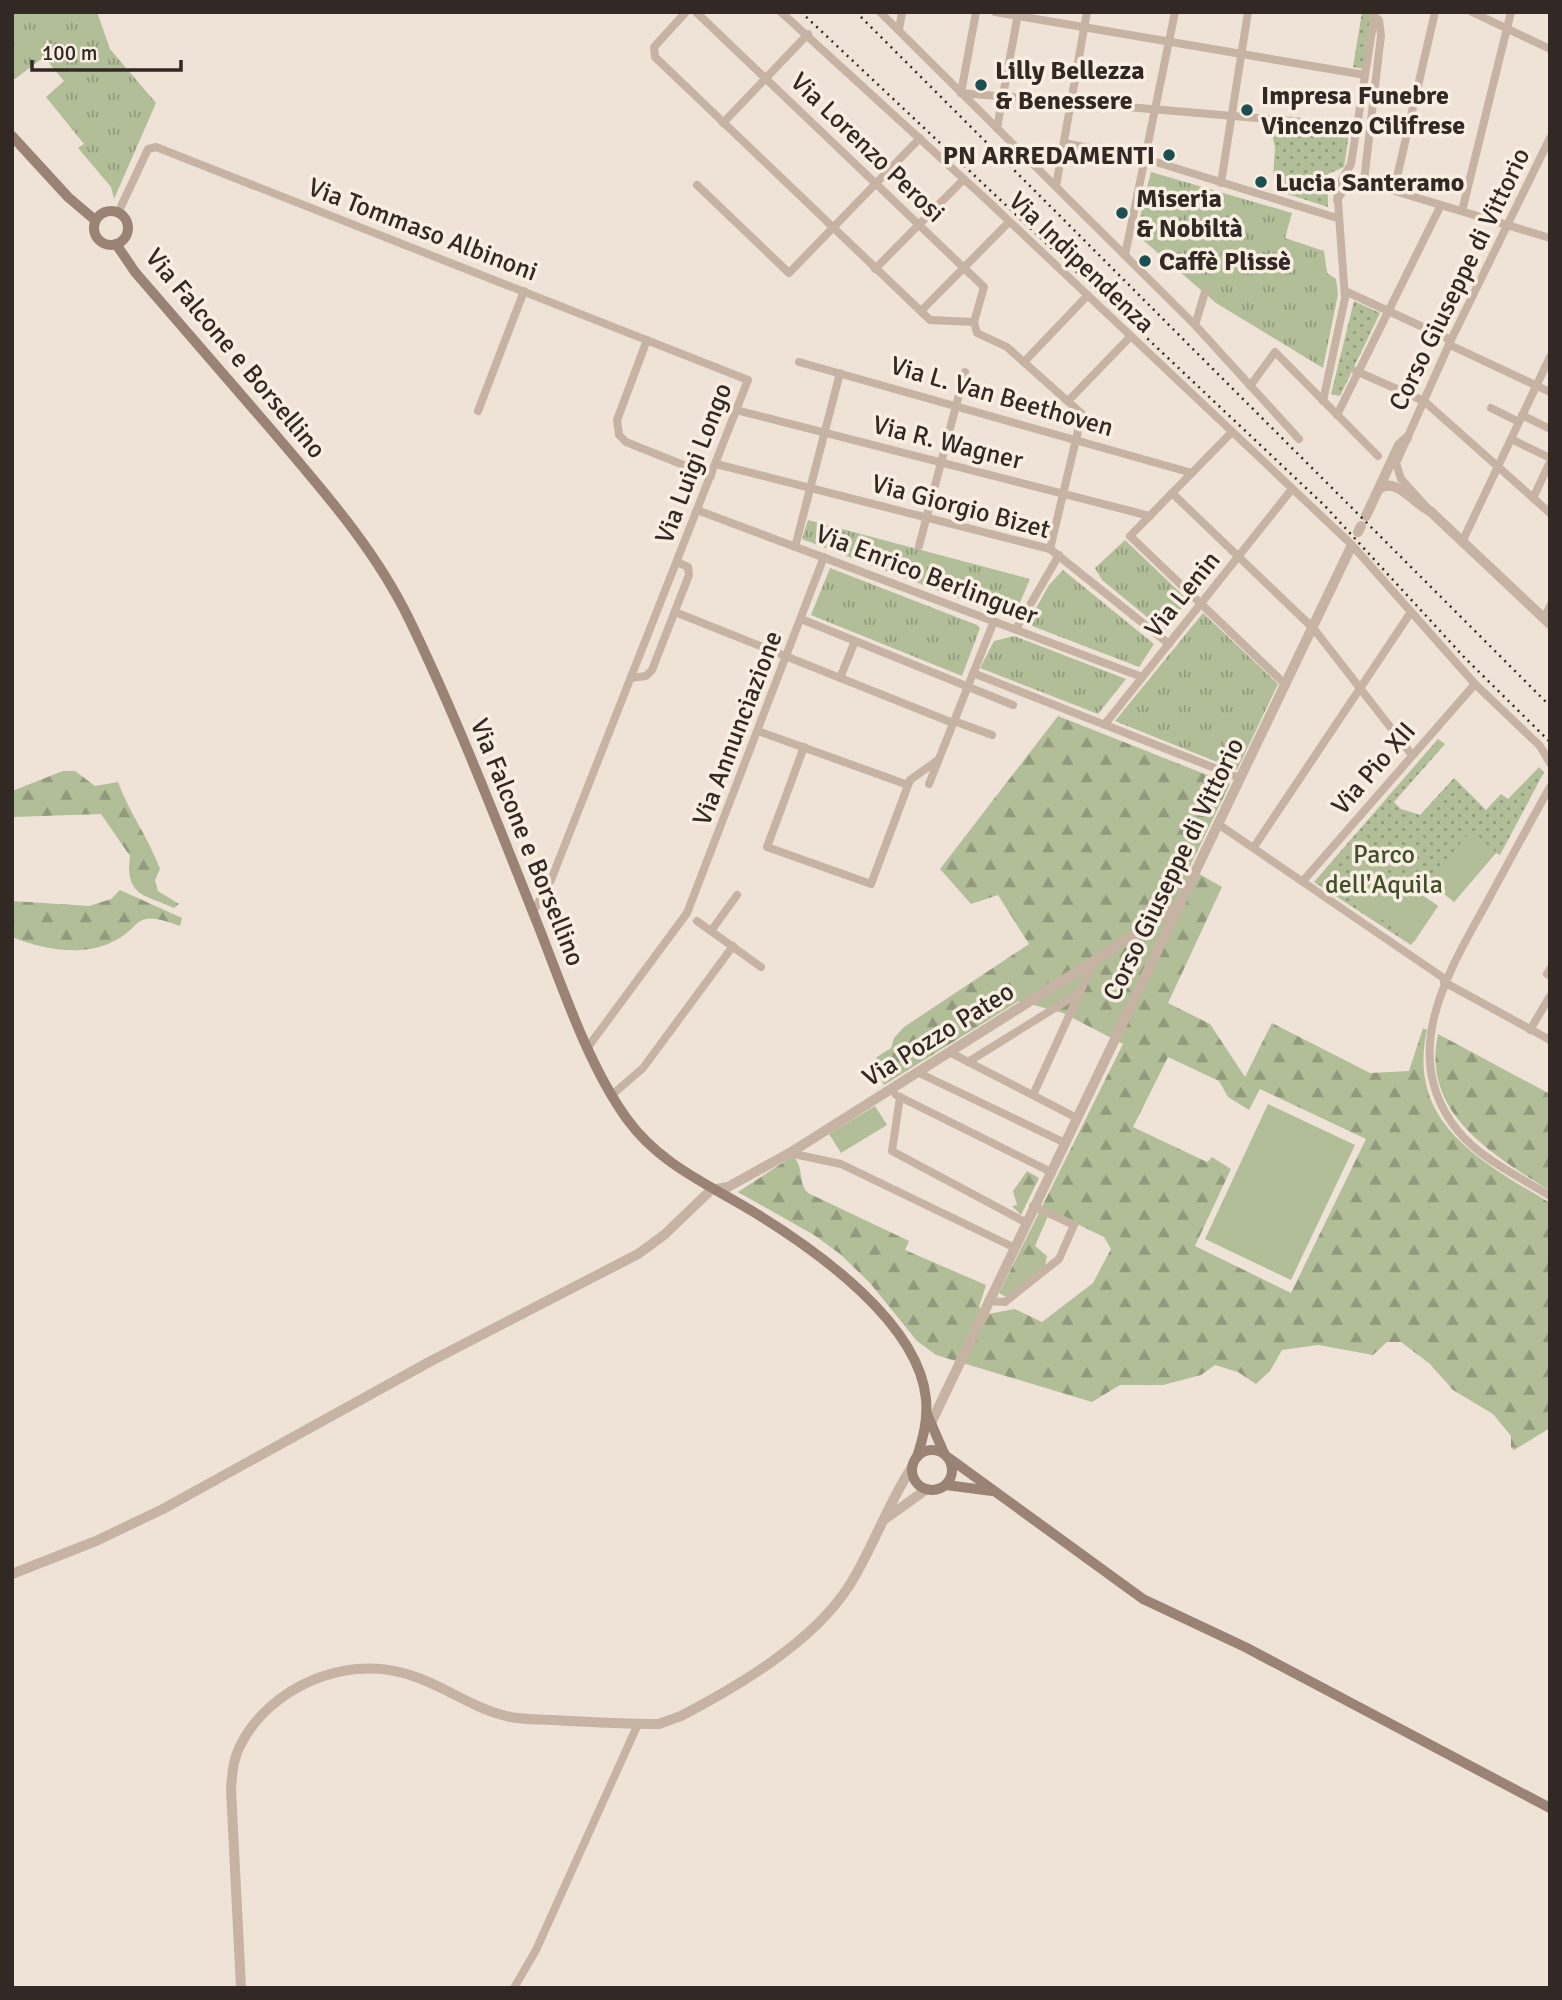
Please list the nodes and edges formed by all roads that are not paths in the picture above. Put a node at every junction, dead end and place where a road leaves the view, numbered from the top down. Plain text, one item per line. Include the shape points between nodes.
1 (686, 12) edge
2 (696, 12) edge
3 (781, 12) edge
4 (880, 12) edge
5 (902, 12) edge
6 (976, 12) edge
7 (995, 12) edge
8 (1087, 12) edge
9 (1175, 12) edge
10 (1248, 12) edge
11 (1434, 12) edge
12 (1472, 12) edge
13 (1511, 12) edge
14 (1018, 14) edge
15 (1375, 14) edge
16 (1084, 27) junction
17 (1507, 29) junction
18 (898, 30) junction
19 (808, 34) junction
20 (1170, 43) junction
21 (1550, 49) edge
22 (1242, 53) junction
23 (1365, 75) junction
24 (766, 78) junction
25 (961, 93) junction
26 (1003, 96) junction
27 (1071, 102) junction
28 (1158, 109) junction
29 (1232, 117) junction
30 (723, 123) junction
31 (997, 128) junction
32 (1356, 129) junction
33 (12, 136) edge
34 (920, 138) junction
35 (1550, 138) edge
36 (1064, 143) junction
37 (1146, 159) junction
38 (964, 179) junction
39 (1364, 181) junction
40 (1222, 183) junction
41 (876, 184) junction
42 (698, 185) dead end
43 (1056, 186) junction
44 (1394, 190) junction
45 (1336, 203) junction
46 (1441, 205) junction
47 (1462, 211) junction
48 (118, 213) junction
49 (1337, 218) junction
50 (95, 220) junction
51 (1009, 222) junction
52 (918, 225) junction
53 (1508, 225) junction
54 (832, 229) junction
55 (1550, 238) edge
56 (116, 244) junction
57 (1125, 255) junction
58 (875, 269) junction
59 (963, 269) junction
60 (524, 291) junction
61 (1345, 291) junction
62 (1205, 292) dead end
63 (1087, 296) junction
64 (1387, 310) junction
65 (921, 312) junction
66 (974, 322) junction
67 (1195, 326) junction
68 (1129, 337) junction
69 (647, 340) junction
70 (1450, 343) junction
71 (1550, 357) edge
72 (799, 362) dead end
73 (1024, 362) junction
74 (1356, 371) junction
75 (965, 372) dead end
76 (840, 373) junction
77 (748, 380) joint
78 (1536, 385) junction
79 (1250, 386) junction
80 (1550, 392) edge
81 (1068, 401) junction
82 (1323, 401) junction
83 (1424, 401) junction
84 (955, 404) junction
85 (1491, 408) dead end
86 (736, 410) junction
87 (478, 411) dead end
88 (1337, 415) junction
89 (1521, 419) junction
90 (1550, 429) edge
91 (1232, 432) junction
92 (825, 433) junction
93 (1076, 438) junction
94 (1407, 438) junction
95 (1298, 439) dead end
96 (1511, 439) junction
97 (1378, 456) dead end
98 (1550, 460) edge
99 (940, 461) junction
100 (716, 464) junction
101 (1497, 467) junction
102 (1192, 473) junction
103 (711, 476) junction
104 (810, 488) junction
105 (1292, 489) junction
106 (1379, 489) junction
107 (1063, 492) junction
108 (1172, 493) junction
109 (1533, 498) junction
110 (697, 510) junction
111 (1430, 511) junction
112 (1550, 513) edge
113 (1150, 516) junction
114 (1366, 516) dead end
115 (926, 517) junction
116 (1463, 540) junction
117 (919, 546) dead end
118 (795, 547) junction
119 (1350, 547) junction
120 (1050, 550) junction
121 (1059, 555) junction
122 (1239, 556) junction
123 (824, 557) junction
124 (677, 562) junction
125 (1201, 604) junction
126 (1550, 606) edge
127 (675, 612) junction
128 (1411, 612) junction
129 (800, 619) junction
130 (994, 621) junction
131 (1547, 621) edge
132 (1016, 629) junction
133 (1314, 629) junction
134 (855, 641) junction
135 (1169, 644) junction
136 (786, 656) junction
137 (973, 673) junction
138 (1142, 677) junction
139 (631, 678) junction
140 (840, 678) junction
141 (1475, 684) junction
142 (1286, 685) junction
143 (968, 686) junction
144 (1361, 687) junction
145 (1013, 705) dead end
146 (954, 722) junction
147 (1105, 724) junction
148 (758, 731) junction
149 (992, 735) dead end
150 (804, 747) junction
151 (1412, 755) junction
152 (938, 760) junction
153 (1550, 763) edge
154 (1240, 778) junction
155 (929, 784) dead end
156 (908, 785) junction
157 (1550, 787) edge
158 (1218, 824) junction
159 (1254, 847) junction
160 (1303, 881) junction
161 (737, 894) dead end
162 (1181, 902) junction
163 (533, 912) junction
164 (697, 920) dead end
165 (711, 930) junction
166 (733, 946) junction
167 (1094, 961) junction
168 (761, 967) dead end
169 (1550, 969) edge
170 (1550, 976) edge
171 (1445, 980) junction
172 (1080, 993) junction
173 (1550, 996) edge
174 (1531, 1030) junction
175 (1550, 1040) edge
176 (588, 1047) junction
177 (949, 1052) junction
178 (968, 1062) junction
179 (918, 1072) junction
180 (888, 1091) junction
181 (613, 1094) junction
182 (1033, 1095) junction
183 (900, 1097) junction
184 (1075, 1116) junction
185 (1063, 1142) junction
186 (789, 1153) junction
187 (1049, 1171) junction
188 (711, 1190) junction
189 (1550, 1196) edge
190 (1033, 1206) junction
191 (1026, 1222) junction
192 (1013, 1247) junction
193 (988, 1301) junction
194 (929, 1417) junction
195 (946, 1455) junction
196 (914, 1462) junction
197 (946, 1485) junction
198 (927, 1489) junction
199 (995, 1492) junction
200 (882, 1522) junction
201 (12, 1574) edge
202 (638, 1724) junction
203 (1550, 1808) edge
204 (241, 1988) edge
205 (514, 1988) edge

1 - 30 street via 653,50 655,57
2 - 24 street, Via Lorenzo Perosi
3 - 19 street, Via Indipendenza
4 - 18 street, Via Indipendenza
5 - 18 street
6 - 25 street
7 - 14 street
8 - 16 street
9 - 20 street
10 - 22 street
11 - 44 street
12 - 17 street
13 - 17 street
14 - 16 street
14 - 26 street
15 - 23 street
15 - 39 street via 1381,42
16 - 20 street
16 - 27 street
17 - 21 street
17 - 47 street
18 - 25 street, Via Indipendenza
19 - 24 street
19 - 34 street, Via Indipendenza
20 - 22 street
20 - 28 street
22 - 23 street
22 - 29 street
23 - 32 street
24 - 30 street
24 - 41 street, Via Lorenzo Perosi
25 - 26 street
25 - 31 street, Via Indipendenza
26 - 27 street
26 - 31 street
27 - 28 street
27 - 36 street
28 - 29 street
28 - 37 street
29 - 32 street
29 - 40 street
30 - 54 street
31 - 43 street, Via Indipendenza
32 - 45 street via 1351,164 1337,188
33 - 50 main road
34 - 38 street, Via Indipendenza
34 - 41 street
35 - 53 street, Corso Giuseppe di Vittorio
36 - 37 street
36 - 43 street
37 - 40 street
37 - 57 street
38 - 51 street, Via Indipendenza
38 - 52 street
39 - 44 street
39 - 45 street via 1349,182
40 - 49 street
41 - 52 street, Via Lorenzo Perosi
41 - 54 street
42 - 54 street via 789,273
43 - 57 street, Via Indipendenza
44 - 46 street
45 - 49 street
46 - 47 street
46 - 64 street
47 - 53 street
48 - 50 main road via 108,211
48 - 56 main road via 126,221 127,232
48 - 60 street, Via Tommaso Albinoni via 148,149 156,146
49 - 61 street
50 - 56 main road via 94,232 100,241
51 - 59 street
51 - 63 street, Via Indipendenza
52 - 58 street
52 - 59 street, Via Lorenzo Perosi
53 - 55 street
53 - 70 street, Corso Giuseppe di Vittorio
54 - 58 street
56 - 163 main road, Via Falcone e Borsellino via 372,553 437,678
57 - 67 street, Via Indipendenza
58 - 65 street
59 - 65 street
59 - 66 street, Via Lorenzo Perosi via 984,287
60 - 69 street, Via Tommaso Albinoni
60 - 87 street
61 - 64 street
61 - 82 street
62 - 67 street, Via Indipendenza
63 - 68 street, Via Indipendenza
63 - 73 street
64 - 70 street
64 - 74 street
65 - 66 street via 936,322
66 - 73 street via 979,334 1002,344
67 - 79 street, Via Indipendenza
68 - 81 street
68 - 91 street, Via Indipendenza
69 - 77 street, Via Tommaso Albinoni
69 - 103 street via 617,420 619,435 626,442
70 - 78 street
70 - 83 street, Corso Giuseppe di Vittorio
71 - 78 street
72 - 76 street, Via L. Van Beethoven
73 - 81 street
74 - 83 street
74 - 88 street
75 - 84 street
76 - 84 street, Via L. Van Beethoven
76 - 92 street
77 - 86 street, Via Luigi Longo
78 - 80 street
78 - 89 street
79 - 82 street via 1275,352
79 - 95 street, Via Indipendenza
81 - 93 street via 1082,414
82 - 88 street
83 - 94 street, Corso Giuseppe di Vittorio
83 - 101 street
84 - 93 street, Via L. Van Beethoven
84 - 99 street
85 - 89 street
86 - 92 street, Via R. Wagner
86 - 100 street, Via Luigi Longo
88 - 97 street
89 - 90 street
89 - 96 street
91 - 102 street
91 - 105 street, Via Indipendenza
92 - 99 street, Via R. Wagner
92 - 104 street
93 - 102 street, Via L. Van Beethoven
93 - 107 street
94 - 106 street via 1399,445
94 - 111 street, Corso Giuseppe di Vittorio via 1397,470
96 - 98 street
96 - 101 street
98 - 109 street
99 - 107 street, Via R. Wagner
99 - 115 street
100 - 103 street, Via Luigi Longo
100 - 104 street, Via Giorgio Bizet
101 - 109 street
101 - 116 street
102 - 108 street
103 - 110 street, Via Luigi Longo
104 - 115 street, Via Giorgio Bizet
104 - 118 street
105 - 119 street, Via Indipendenza
105 - 122 street, Via Lenin
106 - 111 street via 1396,486
106 - 114 street
107 - 113 street, Via R. Wagner
107 - 120 street
108 - 113 street
108 - 122 street
109 - 112 street
110 - 118 street, Via Enrico Berlinguer
110 - 124 street, Via Luigi Longo
111 - 116 street
113 - 125 street via 1130,536
115 - 117 street
115 - 120 street, Via Giorgio Bizet
116 - 131 street
118 - 123 street, Via Enrico Berlinguer
119 - 128 street, Via Indipendenza
119 - 133 street, Corso Giuseppe di Vittorio
120 - 121 street, Via Giorgio Bizet
121 - 132 street
121 - 135 street, Via Giorgio Bizet
122 - 125 street, Via Lenin
122 - 133 street
123 - 129 street, Via Annunciazione
123 - 130 street, Via Enrico Berlinguer
124 - 127 street, Via Luigi Longo via 690,571
124 - 139 street, Via Luigi Longo
125 - 135 street, Via Lenin
125 - 142 street
126 - 131 street
127 - 136 street
127 - 139 street, Via Luigi Longo via 652,670
128 - 141 street, Via Indipendenza
128 - 144 street
129 - 134 street
129 - 136 street, Via Annunciazione
130 - 132 street, Via Enrico Berlinguer
130 - 137 street
132 - 138 street, Via Enrico Berlinguer
133 - 142 street, Corso Giuseppe di Vittorio
133 - 144 street
134 - 140 street
134 - 143 street
135 - 138 street, Via Lenin
136 - 140 street
136 - 148 street, Via Annunciazione
137 - 143 street
137 - 147 street
138 - 147 street, Via Lenin
139 - 163 street, Via Luigi Longo via 551,880
140 - 146 street
141 - 151 street, Via Pio XII
141 - 153 street, Via Indipendenza via 1540,746
142 - 154 street, Corso Giuseppe di Vittorio
143 - 145 street
143 - 146 street
144 - 151 street
144 - 159 street
146 - 149 street
146 - 152 street
147 - 154 street
148 - 150 street
148 - 176 street, Via Annunciazione via 687,913
150 - 156 street
150 - 156 street via 767,847 871,884
151 - 160 street, Via Pio XII
152 - 155 street
152 - 156 street
154 - 158 street, Corso Giuseppe di Vittorio
157 - 171 street
158 - 159 street
158 - 162 street, Corso Giuseppe di Vittorio
159 - 160 street
160 - 171 street
161 - 165 street
162 - 167 street, Via Pozzo Pateo
162 - 184 street, Corso Giuseppe di Vittorio
163 - 176 main road, Via Falcone e Borsellino
164 - 165 street
165 - 166 street
166 - 168 street
166 - 181 street via 643,1068
167 - 172 street
167 - 177 street, Via Pozzo Pateo
169 - 170 street
171 - 174 street
171 - 189 street via 1432,1023 1430,1058 1437,1090 1458,1132
172 - 178 street, Via Pozzo Pateo
172 - 182 street
173 - 174 street
174 - 175 street
176 - 181 main road, Via Falcone e Borsellino
177 - 178 street
177 - 179 street, Via Pozzo Pateo
178 - 182 street
179 - 180 street, Via Pozzo Pateo
179 - 185 street
180 - 183 street
180 - 186 street, Via Pozzo Pateo
181 - 188 main road, Via Falcone e Borsellino via 646,1141
182 - 184 street
183 - 187 street
183 - 191 street via 892,1151
184 - 185 street, Corso Giuseppe di Vittorio
185 - 187 street, Corso Giuseppe di Vittorio
186 - 188 street, Via Pozzo Pateo via 728,1187
186 - 192 street via 841,1164
187 - 190 street, Corso Giuseppe di Vittorio
188 - 194 main road, Via Falcone e Borsellino via 756,1213 804,1247 841,1274 874,1307 911,1353
188 - 201 street via 664,1235 610,1269 163,1509
190 - 191 street, Corso Giuseppe di Vittorio
190 - 193 street via 1074,1225 1061,1255 1005,1302
191 - 192 street, Corso Giuseppe di Vittorio
192 - 193 street, Corso Giuseppe di Vittorio
193 - 194 street, Corso Giuseppe di Vittorio
194 - 195 main road, Via Falcone e Borsellino
194 - 196 main road, Via Falcone e Borsellino
195 - 196 main road via 932,1450
195 - 197 main road via 952,1475
195 - 199 main road
196 - 198 main road via 917,1483
196 - 200 street
197 - 198 main road
197 - 199 main road
198 - 200 street
199 - 203 main road via 1143,1599 1245,1647
200 - 202 street via 849,1586 805,1637 681,1716 659,1724
202 - 204 street via 509,1717 481,1709 407,1673 382,1668 332,1673 291,1690 252,1727 233,1766
202 - 205 street via 536,1950

